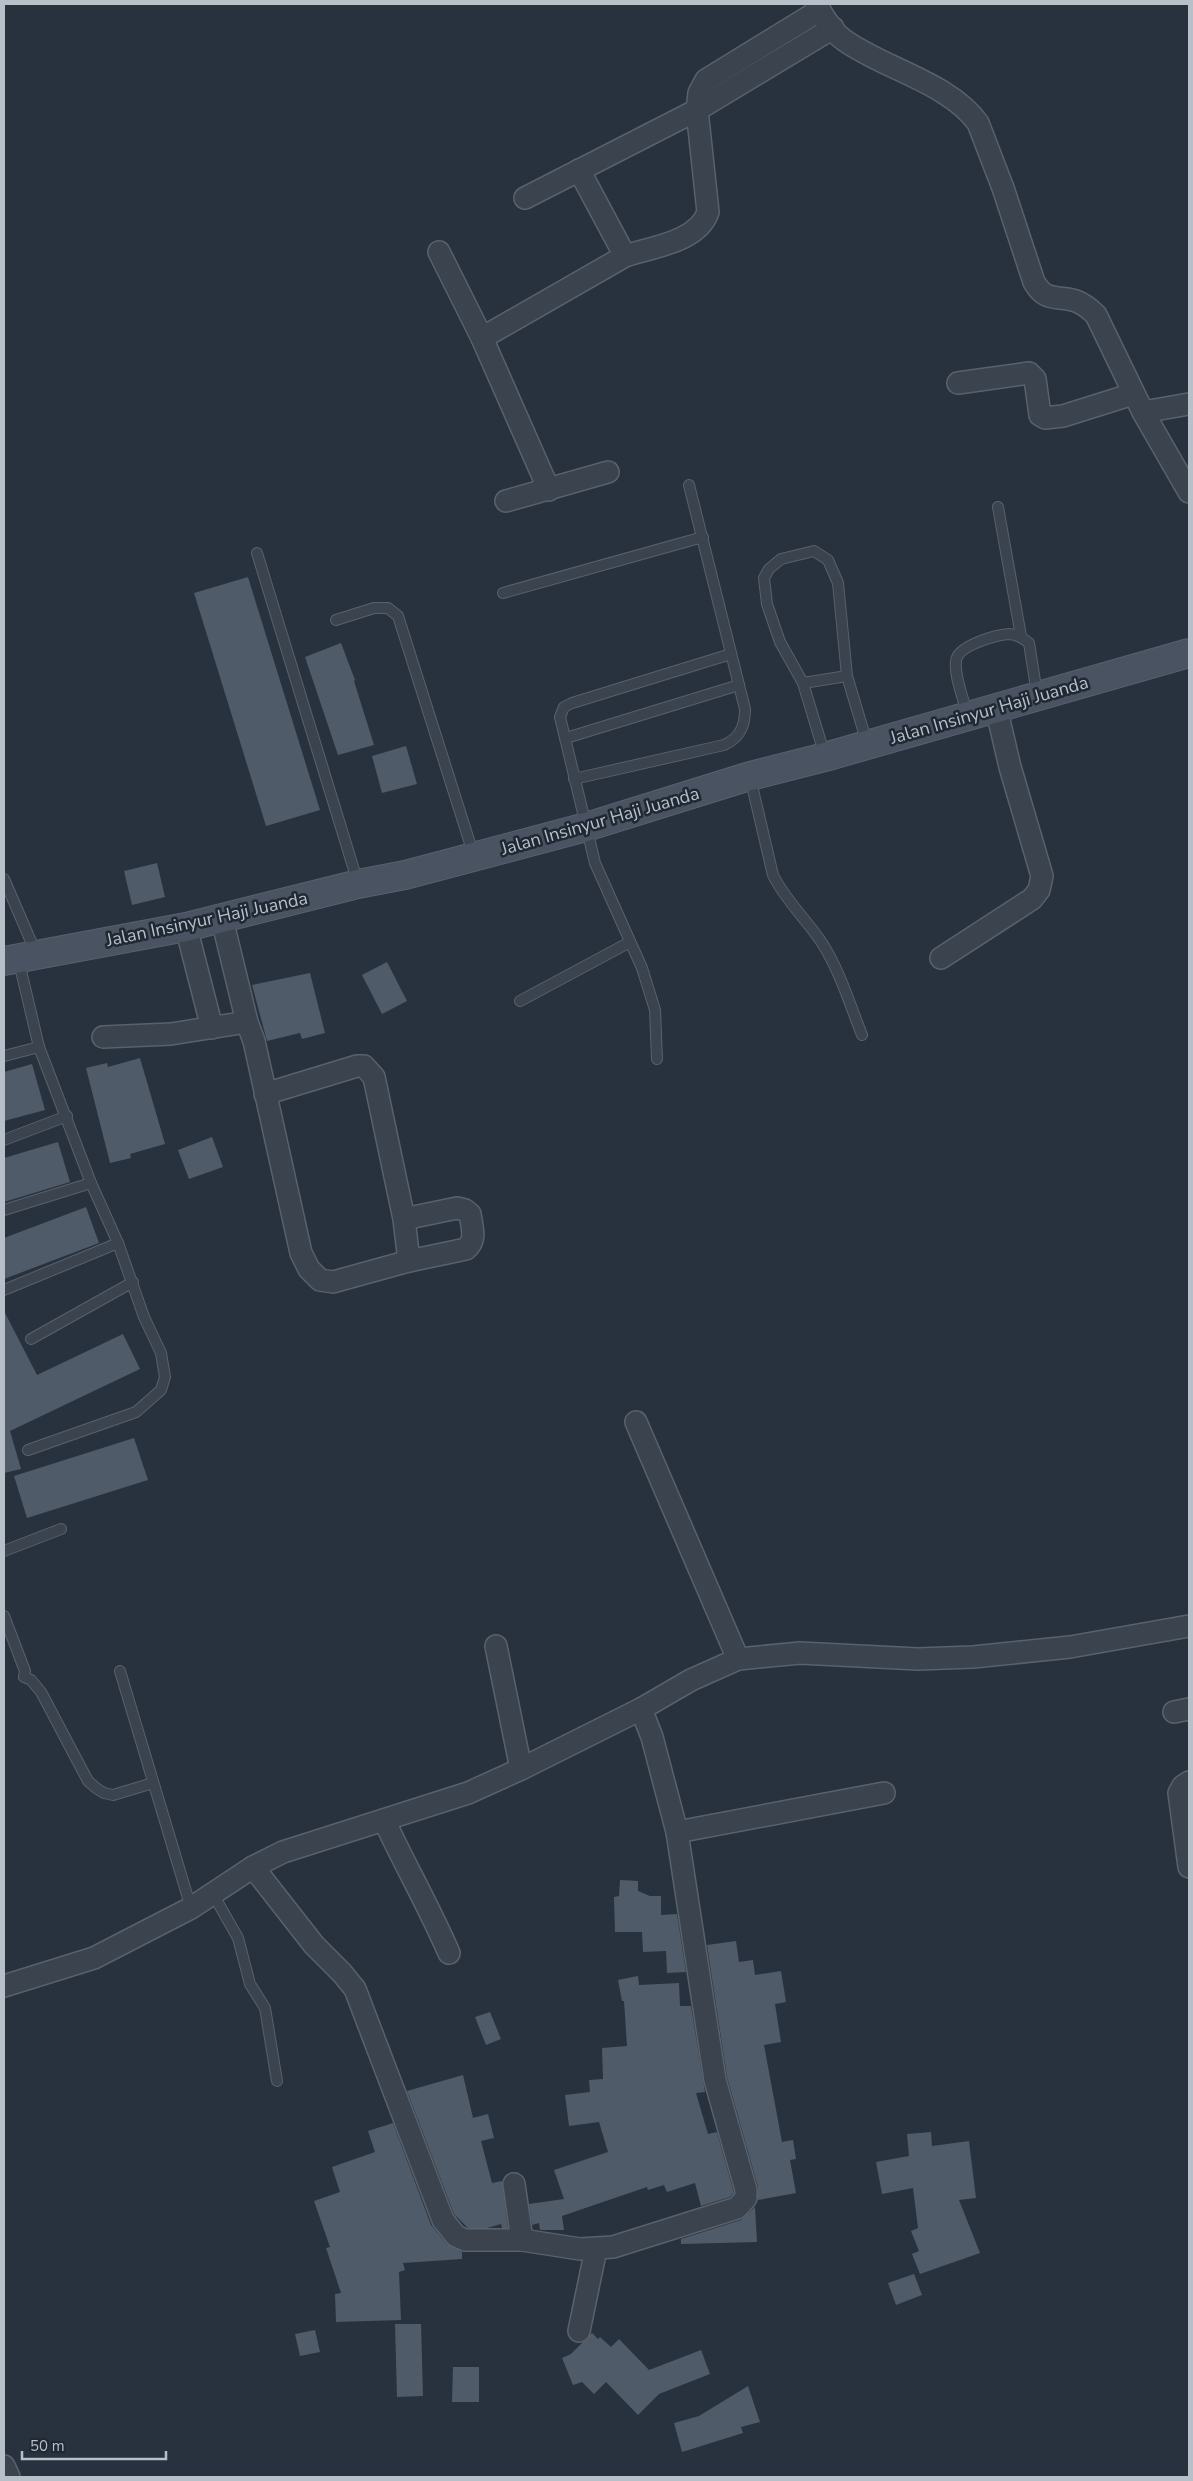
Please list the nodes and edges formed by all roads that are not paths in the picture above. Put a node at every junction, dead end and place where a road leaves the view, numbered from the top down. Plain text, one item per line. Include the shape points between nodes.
1 (818, 7) edge
2 (832, 28) junction
3 (697, 110) junction
4 (579, 170) junction
5 (525, 198) dead end
6 (439, 252) dead end
7 (625, 256) junction
8 (482, 338) junction
9 (958, 383) dead end
10 (1138, 403) junction
11 (1189, 404) edge
12 (608, 472) dead end
13 (689, 485) dead end
14 (549, 490) junction
15 (1189, 492) edge
16 (506, 501) dead end
17 (998, 507) dead end
18 (703, 537) junction
19 (257, 553) dead end
20 (503, 593) dead end
21 (336, 620) dead end
22 (1021, 636) junction
23 (1189, 653) edge
24 (732, 654) junction
25 (846, 676) junction
26 (803, 683) junction
27 (739, 685) junction
28 (1037, 696) junction
29 (996, 707) junction
30 (968, 715) junction
31 (566, 738) junction
32 (867, 744) junction
33 (825, 757) junction
34 (750, 776) junction
35 (574, 779) junction
36 (586, 827) junction
37 (474, 856) junction
38 (4, 878) edge
39 (358, 884) junction
40 (222, 919) junction
41 (186, 927) junction
42 (630, 942) junction
43 (19, 958) edge
44 (941, 958) dead end
45 (520, 1001) dead end
46 (247, 1022) junction
47 (212, 1028) junction
48 (862, 1035) dead end
49 (102, 1037) dead end
50 (39, 1047) junction
51 (4, 1056) edge
52 (657, 1059) dead end
53 (266, 1094) junction
54 (67, 1116) junction
55 (4, 1140) edge
56 (91, 1182) junction
57 (4, 1210) edge
58 (404, 1219) junction
59 (118, 1243) junction
60 (409, 1261) junction
61 (132, 1282) junction
62 (4, 1290) edge
63 (31, 1339) dead end
64 (636, 1422) dead end
65 (28, 1450) dead end
66 (61, 1529) dead end
67 (4, 1551) edge
68 (4, 1616) edge
69 (1189, 1626) edge
70 (496, 1646) dead end
71 (738, 1659) junction
72 (120, 1671) dead end
73 (641, 1709) junction
74 (521, 1769) junction
75 (1189, 1782) edge
76 (153, 1783) junction
77 (884, 1793) dead end
78 (384, 1820) junction
79 (677, 1832) junction
80 (1189, 1857) edge
81 (253, 1868) junction
82 (213, 1894) junction
83 (191, 1908) junction
84 (449, 1953) dead end
85 (4, 1986) edge
86 (277, 2081) dead end
87 (514, 2184) dead end
88 (522, 2240) junction
89 (596, 2249) junction
90 (579, 2332) dead end
91 (4, 2466) edge
92 (9, 2477) edge

1 - 2 street
1 - 3 street via 706,80 701,86
2 - 3 street
2 - 10 street via 844,40 953,99 978,122 1039,292 1050,298 1086,305 1096,315
3 - 4 street
3 - 7 street via 708,212 705,221 691,235
4 - 5 street
4 - 7 street
6 - 8 street
7 - 8 street
8 - 14 street
9 - 10 street via 1030,373 1035,379 1040,416 1045,418
10 - 11 street
10 - 15 street
12 - 14 street
13 - 18 lane
14 - 16 street
17 - 22 lane
18 - 20 lane
18 - 24 lane
19 - 39 lane
21 - 37 lane via 374,608 388,608 398,616
22 - 28 lane via 1030,643 1032,650
22 - 30 lane via 1009,634 966,647 958,653 957,671
23 - 28 main road, Jalan Insinyur Haji Juanda
24 - 27 lane
24 - 31 lane via 564,707 560,717
25 - 26 lane
25 - 26 lane via 838,583 828,560 814,551 781,559 764,578 767,604 780,642
25 - 32 lane
26 - 33 lane
27 - 31 lane
27 - 35 lane via 745,717 735,740
28 - 29 main road, Jalan Insinyur Haji Juanda
29 - 30 main road, Jalan Insinyur Haji Juanda
29 - 44 street via 1010,768 1042,876 1039,890 1032,899
30 - 32 main road, Jalan Insinyur Haji Juanda
31 - 35 lane
32 - 33 main road, Jalan Insinyur Haji Juanda
33 - 34 main road, Jalan Insinyur Haji Juanda
34 - 36 main road, Jalan Insinyur Haji Juanda
34 - 48 lane via 773,875 823,944
35 - 36 lane
36 - 37 main road, Jalan Insinyur Haji Juanda
36 - 42 lane via 595,863
37 - 39 main road, Jalan Insinyur Haji Juanda via 405,876
38 - 43 lane
39 - 40 main road, Jalan Insinyur Haji Juanda
40 - 41 main road, Jalan Insinyur Haji Juanda
40 - 46 street
41 - 43 main road, Jalan Insinyur Haji Juanda
41 - 47 street
42 - 45 lane
42 - 52 lane via 655,1010
43 - 50 lane
46 - 47 street
46 - 53 street
47 - 49 street via 148,1036
50 - 51 lane
50 - 54 lane
53 - 58 street via 358,1066 370,1070
53 - 60 street via 301,1253 309,1269 320,1280 334,1282
54 - 55 lane
54 - 56 lane
56 - 57 lane
56 - 59 lane
58 - 60 street
58 - 60 street via 457,1208 470,1214 474,1238 466,1249
59 - 61 lane
59 - 62 lane
61 - 63 lane
61 - 65 lane via 161,1353 165,1377 161,1390 136,1412
64 - 71 street
66 - 67 lane
68 - 76 lane via 25,1671 24,1676 42,1692 88,1781 104,1793 113,1795
69 - 71 street via 1070,1647 973,1657 918,1659 800,1653
70 - 74 street
71 - 73 street via 691,1680
72 - 76 lane
73 - 74 street
73 - 79 street via 652,1737
74 - 78 street via 468,1793
75 - 80 street via 1179,1793
76 - 83 lane
77 - 79 street
78 - 81 street via 293,1848
78 - 84 street
79 - 89 street via 715,2080 746,2198 736,2208 613,2248
81 - 82 street
81 - 88 street via 314,1945 355,1989 449,2229 465,2240
82 - 83 street
82 - 86 lane via 243,1948 245,1971 265,2008
83 - 85 street via 94,1958
87 - 88 street
88 - 89 street
89 - 90 street
91 - 92 street

